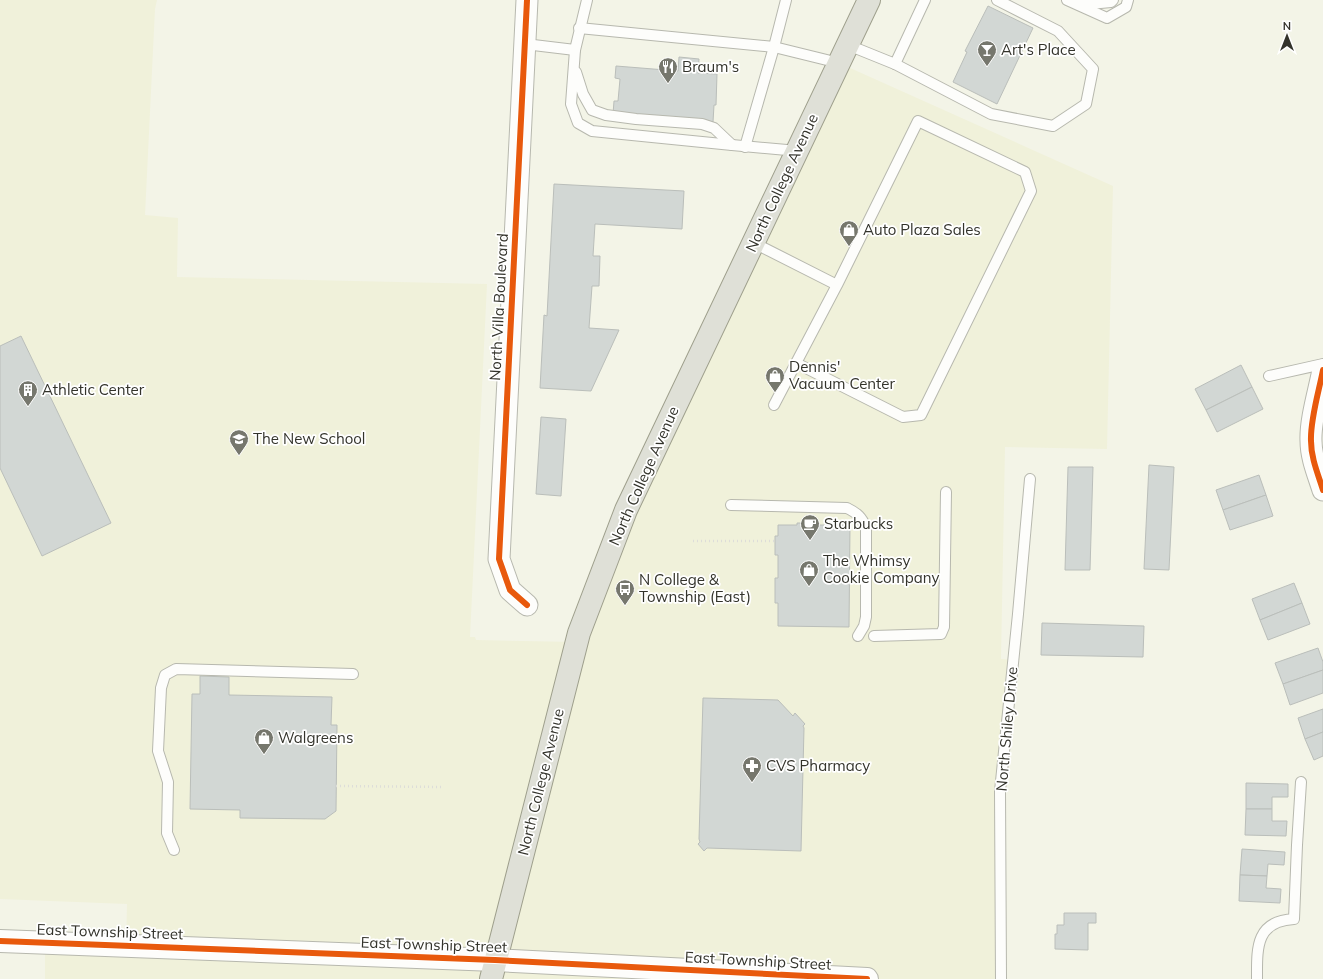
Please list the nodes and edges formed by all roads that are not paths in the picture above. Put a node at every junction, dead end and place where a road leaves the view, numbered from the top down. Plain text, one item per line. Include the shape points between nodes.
1 (527, 0) edge
2 (587, 0) edge
3 (786, 0) edge
4 (869, 0) edge
5 (925, 0) edge
6 (997, 0) edge
7 (1067, 0) edge
8 (1113, 0) edge
9 (1128, 0) edge
10 (1077, 5) junction
11 (580, 28) junction
12 (525, 44) junction
13 (774, 47) junction
14 (575, 50) junction
15 (843, 54) junction
16 (895, 64) junction
17 (574, 66) junction
18 (732, 145) junction
19 (745, 146) junction
20 (798, 151) junction
21 (754, 243) junction
22 (837, 285) junction
23 (796, 363) junction
24 (1323, 364) edge
25 (1323, 370) edge
26 (1269, 376) dead end
27 (774, 405) dead end
28 (1030, 479) dead end
29 (1323, 490) edge
30 (946, 492) dead end
31 (731, 505) dead end
32 (527, 605) dead end
33 (858, 636) dead end
34 (874, 636) dead end
35 (353, 674) dead end
36 (1301, 782) dead end
37 (174, 850) dead end
38 (0, 941) edge
39 (493, 970) edge
40 (775, 977) edge
41 (867, 979) edge
42 (1001, 979) edge
43 (1257, 979) edge

1 - 12 street, North Villa Boulevard
2 - 11 lane
3 - 13 lane
4 - 15 main road, North College Avenue
5 - 16 lane
6 - 16 lane via 1058,31 1093,69 1086,104 1052,126 990,114
7 - 10 lane
8 - 10 lane
9 - 10 lane via 1126,7 1107,18
11 - 13 lane
11 - 14 lane
12 - 14 lane
12 - 32 street, North Villa Boulevard via 499,560 510,590
13 - 15 lane
13 - 19 lane
14 - 17 lane
15 - 16 lane
15 - 20 main road, North College Avenue
17 - 18 lane via 583,94 592,110 606,115 702,124 714,128
17 - 18 lane via 571,104 578,123 592,130
18 - 19 lane
19 - 20 lane
20 - 21 main road, North College Avenue
21 - 22 lane
21 - 39 main road, North College Avenue via 626,510 579,633
22 - 23 lane
22 - 23 lane via 918,121 1025,172 1031,191 921,414 903,417
23 - 27 lane
24 - 26 lane
25 - 29 street via 1310,441
28 - 42 lane, North Shiley Drive via 1000,791
30 - 34 lane via 944,627 941,634
31 - 33 lane via 846,508 856,512 866,528 866,617
35 - 37 lane via 176,669 165,675 160,688 158,751 168,782 167,833
36 - 43 lane via 1294,919 1272,924 1262,935 1257,950
38 - 39 street, East Township Street
39 - 40 street, East Township Street
40 - 41 street, East Township Street

